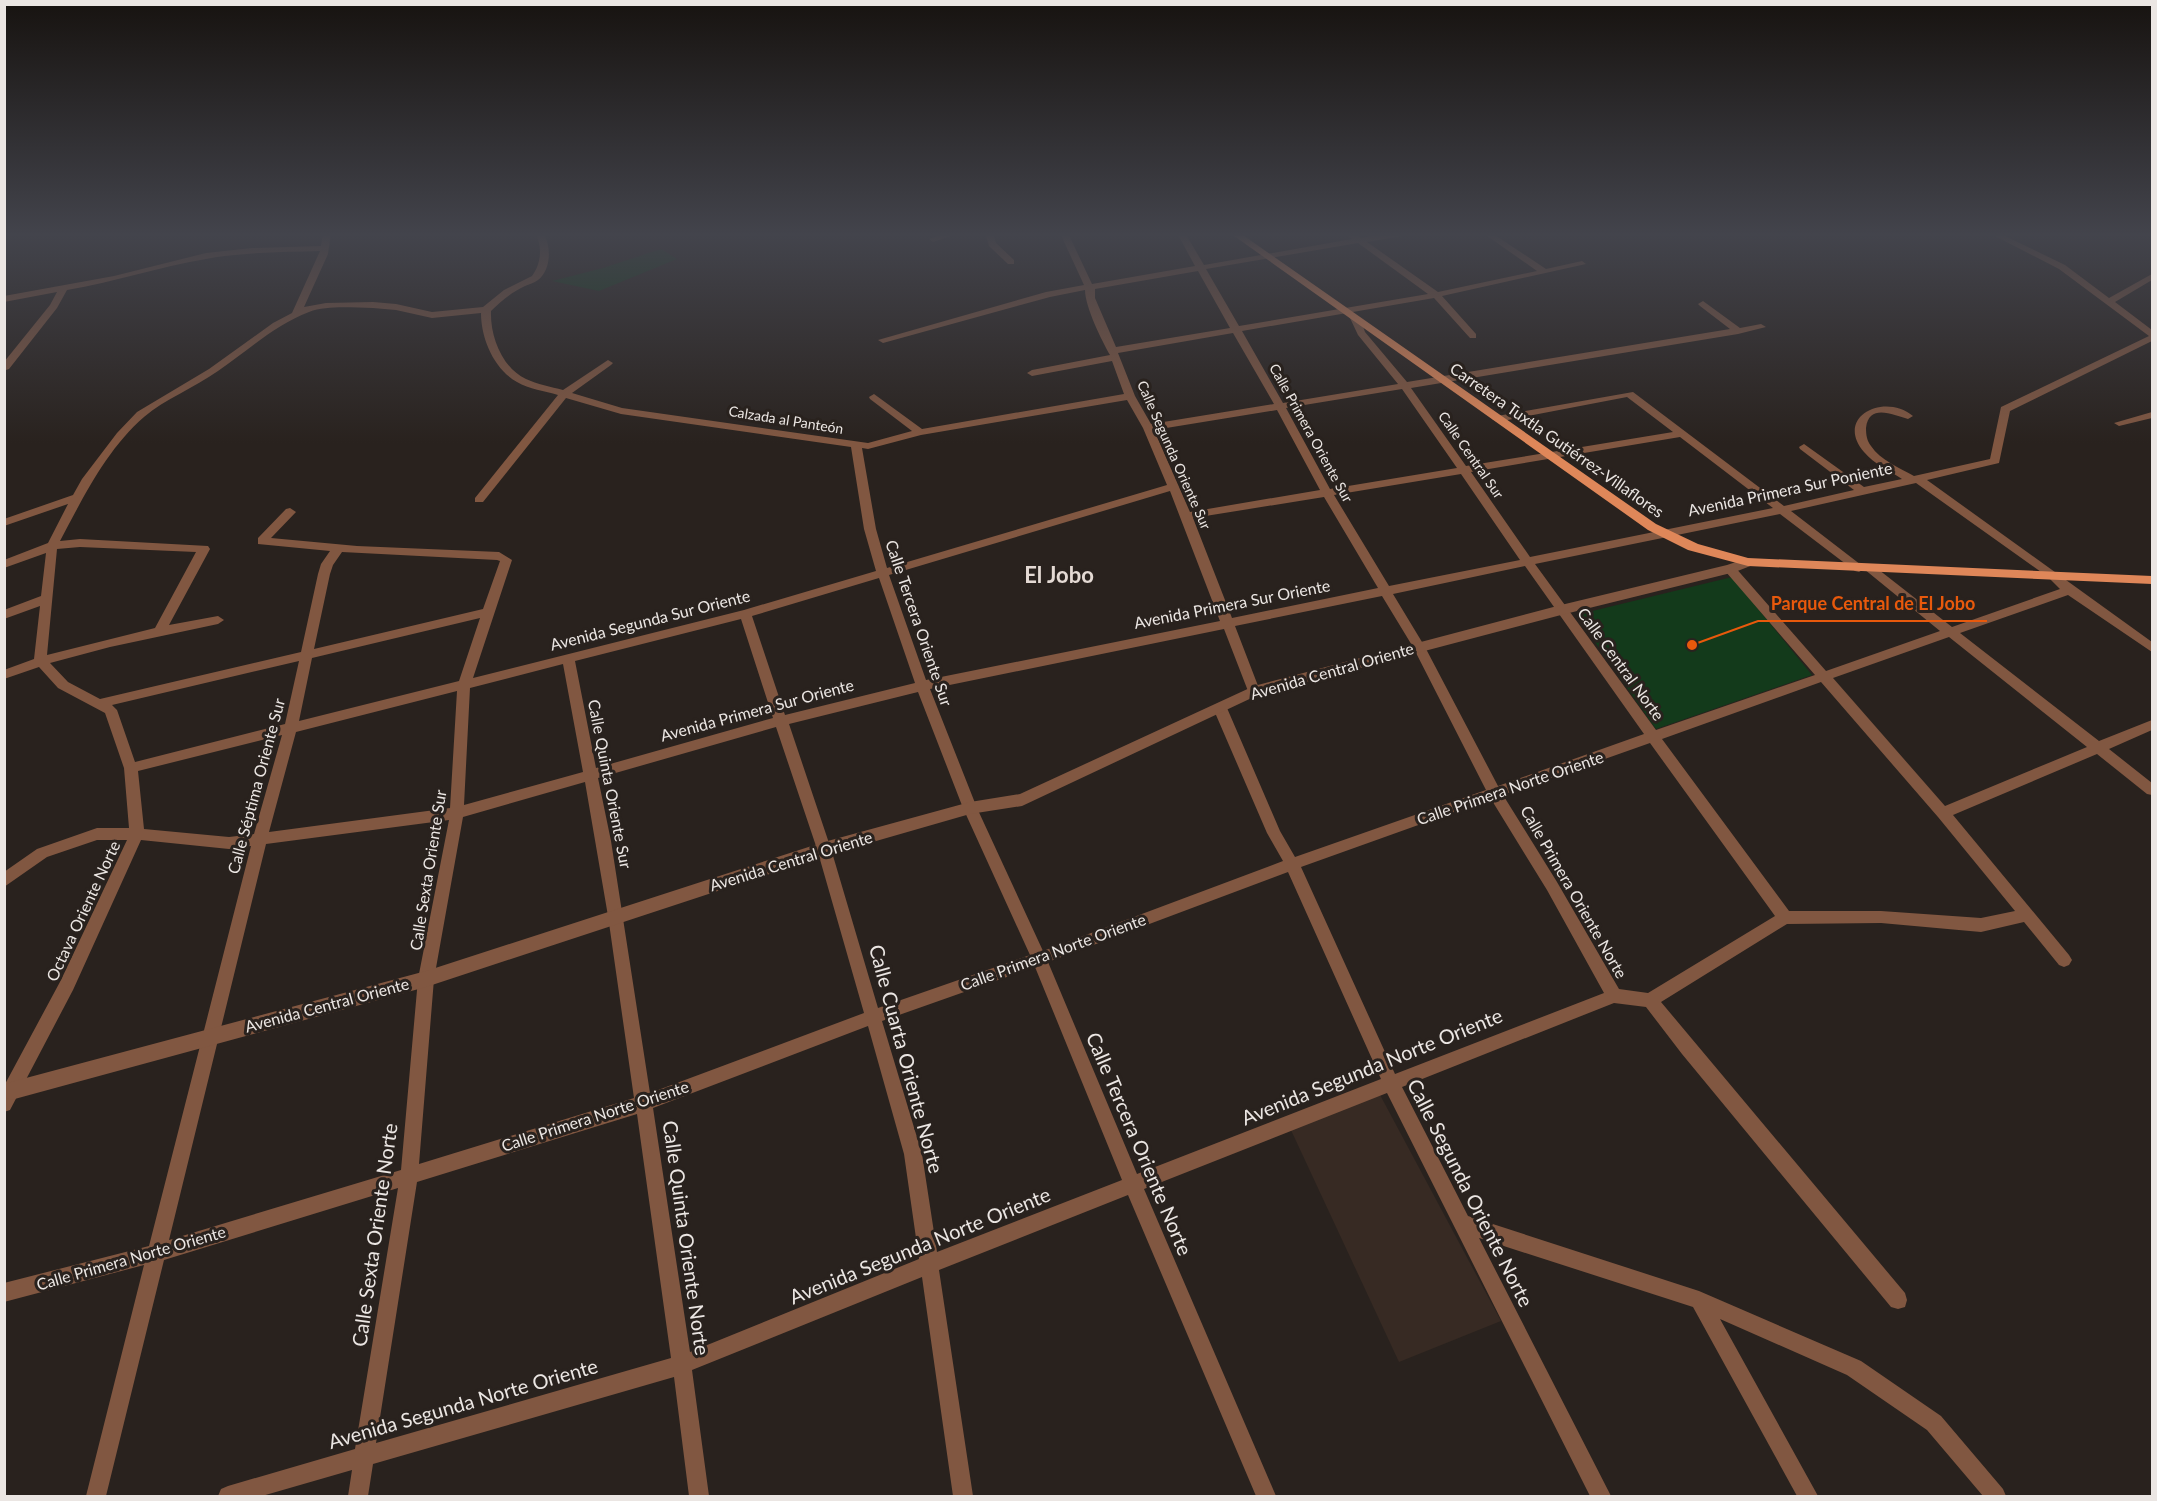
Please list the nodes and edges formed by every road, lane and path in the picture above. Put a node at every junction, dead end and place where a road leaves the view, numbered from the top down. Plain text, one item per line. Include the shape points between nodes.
1 (56, 303) edge
2 (302, 303) edge
3 (492, 303) edge
4 (1016, 303) edge
5 (1093, 303) edge
6 (1220, 303) edge
7 (1334, 303) edge
8 (1387, 303) edge
9 (1443, 303) edge
10 (2110, 303) edge
11 (1703, 304) dead end
12 (486, 310) junction
13 (1344, 310) junction
14 (297, 313) junction
15 (1355, 318) junction
16 (1761, 327) dead end
17 (1235, 330) junction
18 (1738, 331) junction
19 (1473, 336) dead end
20 (2152, 336) edge
21 (883, 340) dead end
22 (1390, 343) junction
23 (1371, 345) junction
24 (1114, 354) junction
25 (608, 363) dead end
26 (6, 367) edge
27 (1032, 373) dead end
28 (1442, 379) junction
29 (1405, 386) junction
30 (564, 394) junction
31 (1131, 396) junction
32 (874, 397) dead end
33 (1280, 406) junction
34 (2152, 415) edge
35 (1908, 416) dead end
36 (1497, 419) junction
37 (2119, 423) dead end
38 (1148, 428) junction
39 (920, 432) junction
40 (1682, 434) junction
41 (856, 444) junction
42 (1804, 447) dead end
43 (1552, 457) junction
44 (1463, 471) junction
45 (1915, 480) junction
46 (1173, 487) junction
47 (1862, 491) junction
48 (1327, 493) junction
49 (75, 498) junction
50 (479, 500) dead end
51 (1781, 510) junction
52 (290, 512) dead end
53 (1186, 516) junction
54 (4, 523) edge
55 (1663, 533) junction
56 (52, 546) junction
57 (339, 548) junction
58 (1528, 561) junction
59 (1748, 562) junction
60 (4, 564) edge
61 (1865, 568) junction
62 (1730, 569) junction
63 (882, 572) junction
64 (2052, 574) junction
65 (2152, 579) edge
66 (2069, 590) junction
67 (1387, 591) junction
68 (47, 598) junction
69 (1561, 610) junction
70 (489, 612) junction
71 (745, 614) junction
72 (4, 615) edge
73 (218, 620) dead end
74 (1228, 623) junction
75 (160, 631) junction
76 (1950, 632) junction
77 (1419, 646) junction
78 (2152, 648) edge
79 (307, 653) junction
80 (568, 658) junction
81 (40, 660) junction
82 (4, 675) edge
83 (1824, 676) junction
84 (464, 685) junction
85 (922, 686) junction
86 (1254, 691) junction
87 (98, 704) junction
88 (1220, 708) junction
89 (780, 721) junction
90 (2152, 725) edge
91 (291, 726) junction
92 (1654, 738) junction
93 (2099, 747) junction
94 (131, 768) junction
95 (589, 775) junction
96 (2152, 790) edge
97 (1495, 794) junction
98 (970, 808) junction
99 (457, 813) junction
100 (1943, 813) junction
101 (137, 834) junction
102 (260, 839) junction
103 (824, 849) junction
104 (1292, 864) junction
105 (4, 881) edge
106 (2027, 915) junction
107 (616, 916) junction
108 (1785, 918) junction
109 (1039, 959) junction
110 (2064, 960) dead end
111 (426, 979) junction
112 (1614, 996) junction
113 (1650, 1000) junction
114 (872, 1017) junction
115 (211, 1036) junction
116 (1391, 1083) junction
117 (8, 1097) edge
118 (643, 1104) junction
119 (409, 1174) junction
120 (1133, 1185) junction
121 (1461, 1223) junction
122 (156, 1253) junction
123 (930, 1264) junction
124 (4, 1293) edge
125 (1699, 1300) junction
126 (1898, 1300) dead end
127 (682, 1365) junction
128 (366, 1455) junction
129 (96, 1497) edge
130 (228, 1497) edge
131 (358, 1497) edge
132 (699, 1497) edge
133 (963, 1497) edge
134 (1266, 1497) edge
135 (1601, 1497) edge
136 (1808, 1497) edge
137 (1996, 1497) edge

1 - 26 street
2 - 14 street
3 - 12 street
4 - 21 street
5 - 24 street, Calle Segunda Oriente Sur
6 - 17 street, Calle Primera Oriente Sur
7 - 13 main road, Carretera Tuxtla Gutiérrez-Villaflores
8 - 13 street
9 - 19 street
10 - 20 street
11 - 18 street
12 - 14 street via 432,315 396,307 355,305
12 - 30 street, Calzada al Panteón via 489,343 514,376
13 - 15 main road, Carretera Tuxtla Gutiérrez-Villaflores
13 - 17 street
14 - 49 street via 141,414 102,457
15 - 22 main road, Carretera Tuxtla Gutiérrez-Villaflores
15 - 23 street, Calle Central Sur
16 - 18 street
17 - 24 street
17 - 33 street, Calle Primera Oriente Sur
18 - 28 street
20 - 45 street, Avenida Primera Sur Poniente via 2005,409 1995,461
22 - 23 street
22 - 28 main road, Carretera Tuxtla Gutiérrez-Villaflores
23 - 29 street, Calle Central Sur
24 - 27 street
24 - 31 street, Calle Segunda Oriente Sur
25 - 30 street
28 - 29 street
28 - 36 main road, Carretera Tuxtla Gutiérrez-Villaflores
29 - 33 street
29 - 44 street, Calle Central Sur
30 - 41 street, Calzada al Panteón via 621,411
30 - 50 street
31 - 38 street, Calle Segunda Oriente Sur
31 - 39 street, Calzada al Panteón
32 - 39 street
33 - 38 street
33 - 48 street, Calle Primera Oriente Sur
34 - 37 street
35 - 45 street via 1880,409 1864,418 1860,428 1869,450
36 - 40 street via 1629,394
36 - 43 main road, Carretera Tuxtla Gutiérrez-Villaflores
38 - 46 street, Calle Segunda Oriente Sur
39 - 41 street, Calzada al Panteón via 868,446
40 - 43 street
40 - 51 street
41 - 63 street, Calle Tercera Oriente Sur via 870,529
42 - 47 street
43 - 44 street
43 - 55 main road, Carretera Tuxtla Gutiérrez-Villaflores
44 - 48 street
44 - 58 street, Calle Central Sur
45 - 47 street, Avenida Primera Sur Poniente
45 - 64 street
46 - 53 street, Calle Segunda Oriente Sur
46 - 63 street, Avenida Segunda Sur Oriente
47 - 51 street, Avenida Primera Sur Poniente
48 - 53 street
48 - 67 street, Calle Primera Oriente Sur
49 - 54 street
49 - 56 street
51 - 55 street, Avenida Primera Sur Poniente
51 - 61 street
52 - 57 street via 262,541
53 - 74 street, Calle Segunda Oriente Sur
55 - 58 street, Avenida Primera Sur Poniente
55 - 59 main road, Carretera Tuxtla Gutiérrez-Villaflores via 1693,547
56 - 60 street
56 - 68 street
56 - 75 street via 80,543 204,549
57 - 70 street, Calle Sexta Oriente Sur via 504,557
57 - 79 street, Calle Séptima Oriente Sur via 327,564
58 - 67 street, Avenida Primera Sur Oriente
58 - 69 street, Calle Central Sur
59 - 61 main road, Carretera Tuxtla Gutiérrez-Villaflores
59 - 62 street, Avenida Central Oriente
61 - 64 main road, Carretera Tuxtla Gutiérrez-Villaflores
61 - 76 street
62 - 69 street, Avenida Central Oriente
62 - 83 street
63 - 71 street, Avenida Segunda Sur Oriente
63 - 85 street, Calle Tercera Oriente Sur
64 - 65 main road, Carretera Tuxtla Gutiérrez-Villaflores
64 - 66 street
66 - 76 street, Calle Primera Norte Oriente
66 - 78 street
67 - 74 street, Avenida Primera Sur Oriente
67 - 77 street, Calle Primera Oriente Sur
68 - 72 street
68 - 81 street
69 - 77 street, Avenida Central Oriente
69 - 92 street, Calle Central Norte
70 - 79 street
70 - 84 street, Calle Sexta Oriente Sur
71 - 80 street, Avenida Segunda Sur Oriente
71 - 89 street, Calle Cuarta Oriente Norte
73 - 75 street
74 - 85 street, Avenida Primera Sur Oriente
74 - 86 street, Calle Segunda Oriente Sur
75 - 81 street
76 - 83 street, Calle Primera Norte Oriente
76 - 93 street
77 - 86 street, Avenida Central Oriente
77 - 97 street, Calle Primera Oriente Norte
79 - 87 street
79 - 91 street, Calle Séptima Oriente Sur
80 - 84 street, Avenida Segunda Sur Oriente
80 - 95 street, Calle Quinta Oriente Sur
81 - 82 street
81 - 87 street, Octava Oriente Norte via 63,685
83 - 92 street, Calle Primera Norte Oriente
83 - 100 street
84 - 91 street, Avenida Segunda Sur Oriente
84 - 99 street, Calle Sexta Oriente Sur
85 - 89 street, Avenida Primera Sur Oriente
85 - 98 street, Calle Tercera Oriente Sur
86 - 88 street, Avenida Central Oriente
87 - 94 street, Octava Oriente Norte via 110,710
88 - 98 street, Avenida Central Oriente via 1022,800
88 - 104 street, Calle Segunda Oriente Norte via 1274,833
89 - 95 street, Avenida Primera Sur Oriente
89 - 103 street, Calle Cuarta Oriente Norte
90 - 93 street
91 - 94 street, Avenida Segunda Sur Oriente
91 - 102 street, Calle Séptima Oriente Sur
92 - 97 street, Calle Primera Norte Oriente
92 - 108 street, Calle Central Norte
93 - 96 street
93 - 100 street
94 - 101 street, Octava Oriente Norte
95 - 99 street, Avenida Primera Sur Oriente
95 - 107 street, Calle Quinta Oriente Sur
97 - 104 street, Calle Primera Norte Oriente
97 - 112 street, Calle Primera Oriente Norte
98 - 103 street, Avenida Central Oriente
98 - 109 street, Calle Tercera Oriente Norte
99 - 102 street, Avenida Primera Sur Oriente
99 - 111 street, Calle Sexta Oriente Sur
100 - 106 street
101 - 102 street, Avenida Primera Sur Oriente via 229,843
101 - 105 street, Avenida Primera Sur Oriente via 97,834 42,853
101 - 117 street, Octava Oriente Norte via 67,985
102 - 115 street, Calle Séptima Oriente Sur
103 - 107 street, Avenida Central Oriente
103 - 114 street, Calle Cuarta Oriente Norte
104 - 109 street, Calle Primera Norte Oriente
104 - 116 street, Calle Segunda Oriente Norte
106 - 108 street via 1981,925 1881,917
106 - 110 street
107 - 111 street, Avenida Central Oriente
107 - 118 street, Calle Quinta Oriente Norte
108 - 113 street
109 - 114 street, Calle Primera Norte Oriente
109 - 120 street, Calle Tercera Oriente Norte
111 - 115 street, Avenida Central Oriente
111 - 119 street, Calle Sexta Oriente Norte
112 - 113 street
112 - 116 street, Avenida Segunda Norte Oriente
113 - 126 street
114 - 118 street, Calle Primera Norte Oriente
114 - 123 street, Calle Cuarta Oriente Norte via 913,1154
115 - 117 street, Avenida Central Oriente
115 - 122 street, Calle Séptima Oriente Sur
116 - 120 street, Avenida Segunda Norte Oriente
116 - 121 street, Calle Segunda Oriente Norte
118 - 119 street, Calle Primera Norte Oriente
118 - 127 street, Calle Quinta Oriente Norte
119 - 122 street, Calle Primera Norte Oriente
119 - 128 street, Calle Sexta Oriente Norte
120 - 123 street, Avenida Segunda Norte Oriente
120 - 134 street, Calle Tercera Oriente Norte
121 - 125 street
121 - 135 street, Calle Segunda Oriente Norte
122 - 124 street, Calle Primera Norte Oriente
122 - 129 street, Calle Séptima Oriente Sur
123 - 127 street, Avenida Segunda Norte Oriente
123 - 133 street, Calle Cuarta Oriente Norte
125 - 136 street
125 - 137 street via 1854,1368 1934,1423
127 - 128 street, Avenida Segunda Norte Oriente
127 - 132 street, Calle Quinta Oriente Norte
128 - 130 street, Avenida Segunda Norte Oriente
128 - 131 street, Calle Sexta Oriente Norte

